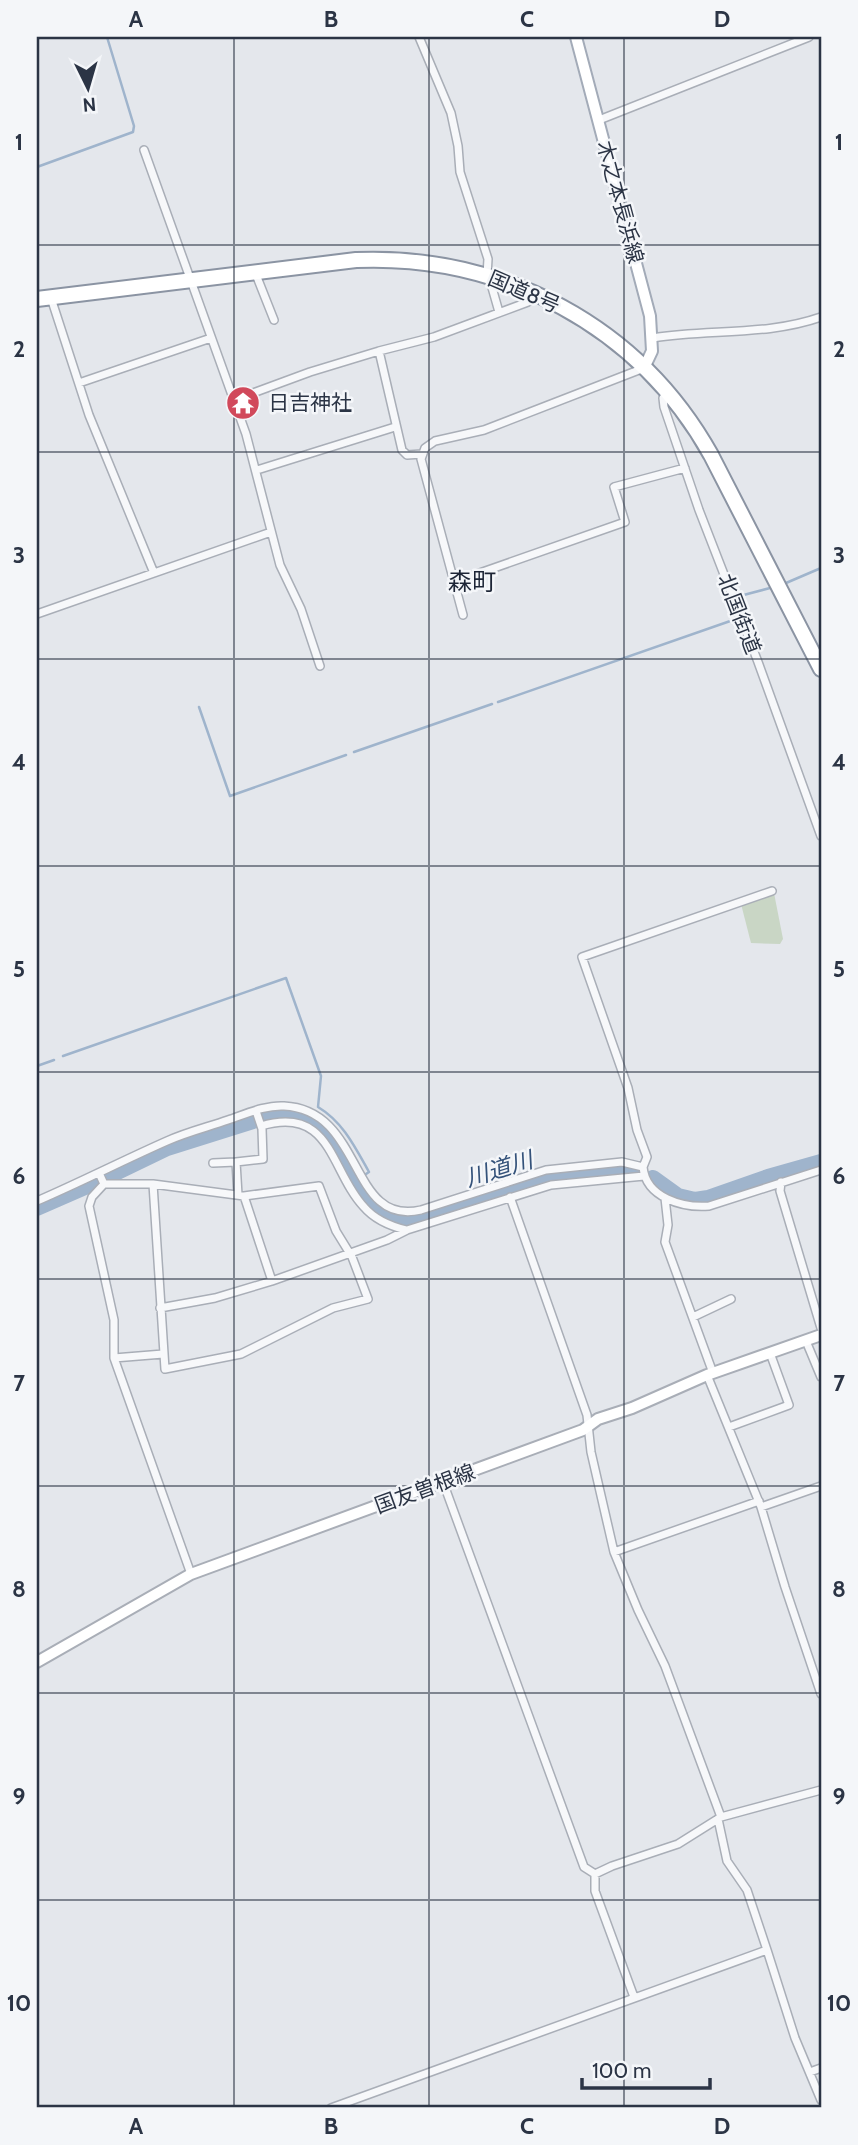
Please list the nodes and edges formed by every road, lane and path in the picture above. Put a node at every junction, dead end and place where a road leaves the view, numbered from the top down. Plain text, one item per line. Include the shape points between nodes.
1 (419, 37) edge
2 (576, 37) edge
3 (809, 37) edge
4 (599, 120) junction
5 (144, 150) dead end
6 (255, 271) junction
7 (488, 276) junction
8 (189, 279) junction
9 (538, 295) junction
10 (44, 298) edge
11 (499, 312) junction
12 (821, 317) edge
13 (274, 320) dead end
14 (211, 338) junction
15 (653, 338) junction
16 (379, 351) junction
17 (645, 368) junction
18 (79, 383) junction
19 (668, 392) junction
20 (234, 400) junction
21 (395, 427) junction
22 (422, 454) junction
23 (685, 468) junction
24 (257, 470) junction
25 (271, 532) junction
26 (154, 573) junction
27 (454, 582) junction
28 (37, 614) edge
29 (463, 615) dead end
30 (320, 666) dead end
31 (821, 669) edge
32 (821, 836) edge
33 (772, 891) dead end
34 (259, 1119) junction
35 (236, 1162) junction
36 (213, 1163) dead end
37 (643, 1167) junction
38 (821, 1170) edge
39 (99, 1173) junction
40 (644, 1177) junction
41 (780, 1182) junction
42 (104, 1184) junction
43 (153, 1184) junction
44 (241, 1195) junction
45 (510, 1197) junction
46 (665, 1198) junction
47 (37, 1201) edge
48 (407, 1230) junction
49 (349, 1253) junction
50 (272, 1280) junction
51 (731, 1299) dead end
52 (160, 1308) junction
53 (693, 1317) junction
54 (821, 1328) edge
55 (821, 1335) edge
56 (806, 1341) junction
57 (770, 1353) junction
58 (163, 1354) junction
59 (114, 1358) junction
60 (710, 1374) junction
61 (821, 1377) edge
62 (590, 1425) junction
63 (729, 1427) junction
64 (443, 1482) junction
65 (821, 1486) edge
66 (760, 1504) junction
67 (614, 1552) junction
68 (191, 1574) junction
69 (37, 1662) edge
70 (821, 1695) edge
71 (821, 1790) edge
72 (720, 1818) junction
73 (596, 1874) junction
74 (767, 1950) junction
75 (634, 1997) junction
76 (821, 2068) edge
77 (810, 2072) junction
78 (821, 2100) edge
79 (331, 2108) edge

1 - 7 street via 451,113 460,172 488,258
2 - 4 main road, 木之本長浜線
3 - 4 street
4 - 15 main road, 木之本長浜線
5 - 8 street
6 - 7 highway, 国道8号 via 383,259 432,263
6 - 8 highway, 国道8号
6 - 13 street
7 - 9 highway, 国道8号
7 - 11 street
8 - 10 highway, 国道8号
8 - 14 street
9 - 11 street
9 - 17 highway, 国道8号 via 597,328
10 - 18 street
11 - 16 street
12 - 15 street via 772,330
14 - 18 street
14 - 20 street
15 - 17 main road, 木之本長浜線
16 - 20 street
16 - 21 street
17 - 19 highway, 国道8号
17 - 22 street via 484,430 435,441
18 - 26 street
19 - 23 street, 北国街道 via 664,407
19 - 31 highway, 国道8号 via 706,446
20 - 24 street
21 - 22 street via 405,454
21 - 24 street
22 - 27 street
23 - 27 street via 614,487 625,522
23 - 32 street, 北国街道
24 - 25 street
25 - 26 street
25 - 30 street
26 - 28 street
27 - 29 street
33 - 37 street via 582,957 628,1088 647,1157
34 - 35 street via 263,1159
34 - 37 street via 284,1106 318,1117 337,1133 372,1196 405,1212 546,1170 622,1162
34 - 39 street via 170,1140
34 - 48 street via 313,1131 328,1145 362,1206 384,1223
35 - 36 street
35 - 44 street
37 - 40 street
38 - 41 street
39 - 42 street
39 - 47 street
40 - 45 street via 551,1185
40 - 46 street
41 - 46 street via 709,1206 685,1206
41 - 54 street
42 - 43 street
42 - 59 street via 89,1206 114,1320
43 - 44 street
43 - 52 street
44 - 49 street via 319,1186
44 - 50 street
45 - 48 street
45 - 62 street
46 - 53 street via 665,1242
48 - 49 street
49 - 50 street
49 - 58 street via 368,1299 333,1308 241,1354 165,1369
50 - 52 street via 215,1298
51 - 53 street
52 - 58 street
53 - 60 street
55 - 56 main road, 国友曽根線
56 - 57 main road, 国友曽根線
56 - 61 street
57 - 60 main road, 国友曽根線
57 - 63 street via 789,1405
58 - 59 street
59 - 68 street
60 - 62 main road, 国友曽根線
60 - 63 street
62 - 64 main road, 国友曽根線
62 - 67 street
63 - 66 street
64 - 68 main road, 国友曽根線
64 - 73 street via 584,1867
65 - 66 street
66 - 67 street
66 - 70 street
67 - 72 street via 665,1666
68 - 69 main road, 国友曽根線
71 - 72 street
72 - 73 street via 678,1844
72 - 74 street via 727,1861 747,1890
73 - 75 street via 595,1891
74 - 75 street
74 - 77 street
75 - 79 street
76 - 77 street
77 - 78 street

